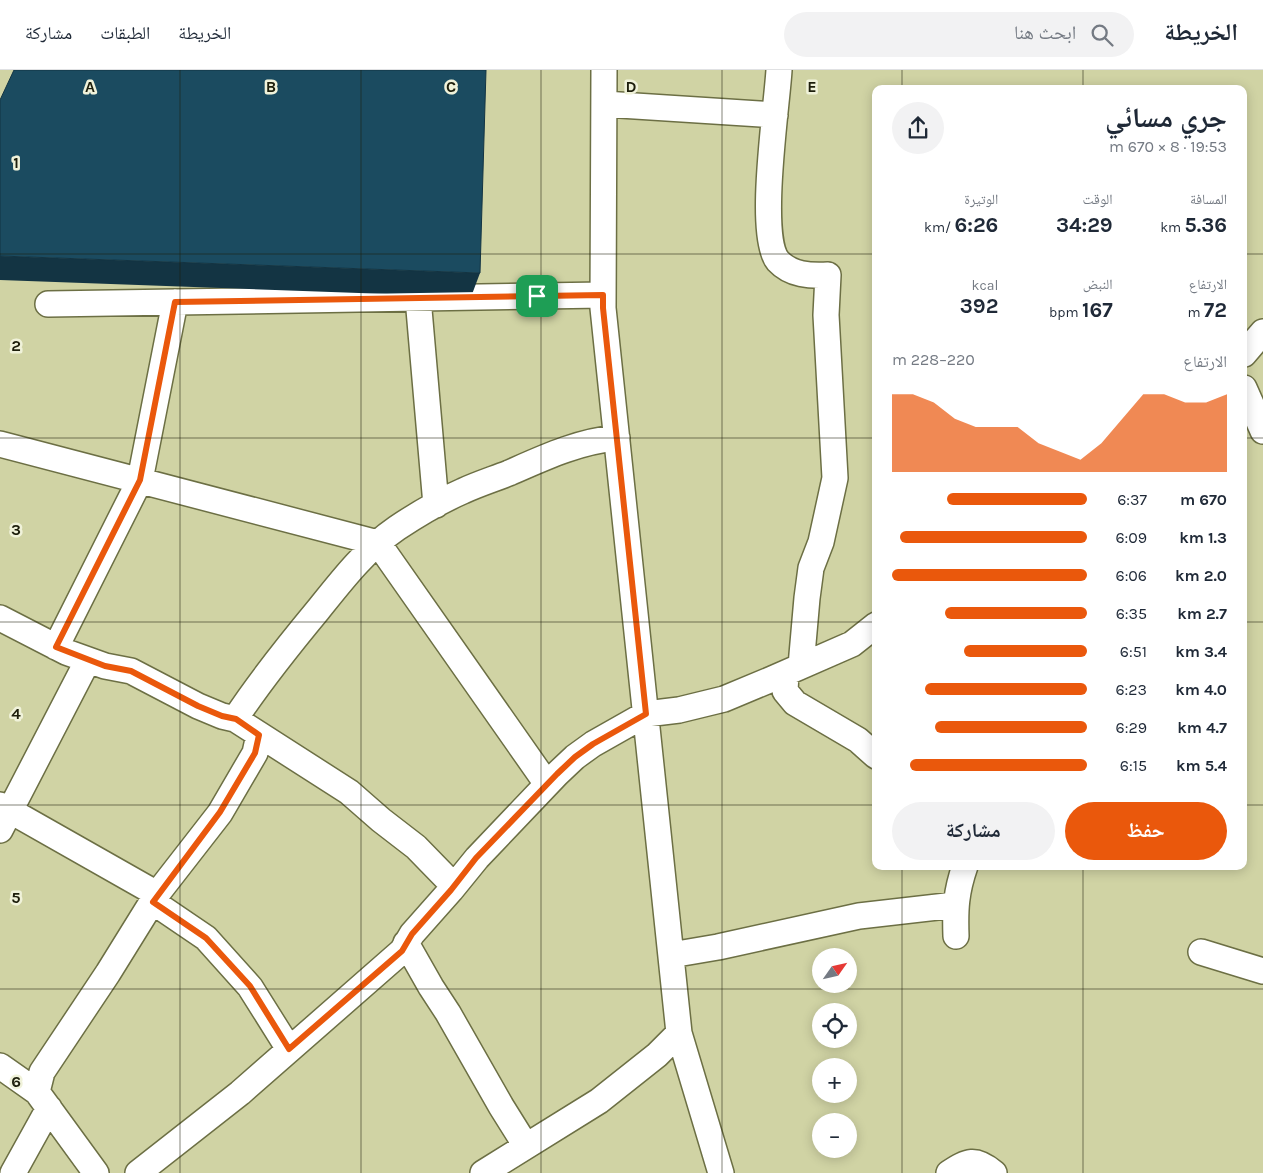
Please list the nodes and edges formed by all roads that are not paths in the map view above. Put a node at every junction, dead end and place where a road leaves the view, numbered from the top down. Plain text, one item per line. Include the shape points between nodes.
1 (604, 70) edge
2 (779, 70) edge
3 (604, 104) junction
4 (775, 115) junction
5 (603, 295) junction
6 (418, 298) junction
7 (175, 302) junction
8 (48, 304) dead end
9 (1263, 332) edge
10 (1247, 351) edge
11 (1247, 395) edge
12 (1263, 431) edge
13 (617, 438) junction
14 (0, 444) edge
15 (140, 480) junction
16 (436, 505) junction
17 (378, 543) junction
18 (0, 618) edge
19 (872, 628) edge
20 (56, 647) junction
21 (88, 660) junction
22 (794, 669) junction
23 (646, 714) junction
24 (236, 719) junction
25 (259, 735) junction
26 (872, 752) edge
27 (547, 784) junction
28 (3, 815) edge
29 (964, 870) edge
30 (454, 886) junction
31 (155, 898) junction
32 (955, 905) junction
33 (956, 936) dead end
34 (406, 943) junction
35 (1201, 952) dead end
36 (670, 955) junction
37 (1263, 972) edge
38 (679, 1033) junction
39 (289, 1049) junction
40 (0, 1066) edge
41 (43, 1100) junction
42 (526, 1146) junction
43 (13, 1173) edge
44 (96, 1173) edge
45 (138, 1173) edge
46 (483, 1173) edge
47 (721, 1173) edge
48 (949, 1173) edge
49 (994, 1173) edge

1 - 3 street
2 - 4 street
3 - 4 street
3 - 5 street
4 - 22 street via 770,161 772,252 792,272 828,275 826,315 835,478 821,542 811,568
5 - 6 street
5 - 13 street
6 - 7 street
6 - 16 street
7 - 8 street
7 - 15 street
9 - 10 street
11 - 12 street
13 - 16 street via 599,440 551,455 464,490
13 - 23 street
14 - 15 street
15 - 17 street
15 - 20 street
16 - 17 street
17 - 24 street via 286,648
17 - 27 street
18 - 20 street
19 - 22 street via 852,644
20 - 21 street
21 - 24 street via 131,671 198,706
21 - 28 street
22 - 23 street via 724,699
22 - 26 street via 785,691 795,702 858,740
23 - 27 street via 587,748
23 - 36 street
24 - 25 street
25 - 30 street via 349,792 416,847
25 - 31 street via 255,753 220,812
27 - 30 street via 476,858
28 - 31 street
29 - 32 street
30 - 34 street
31 - 39 street via 206,938 250,986
31 - 41 street via 42,1072
32 - 33 street
32 - 36 street via 858,916 718,948
34 - 39 street via 402,951
34 - 42 street
35 - 37 street
36 - 38 street
38 - 42 street via 600,1101
38 - 47 street
39 - 45 street via 240,1093
40 - 41 street
41 - 43 street
41 - 44 street
42 - 46 street
48 - 49 street via 975,1161

